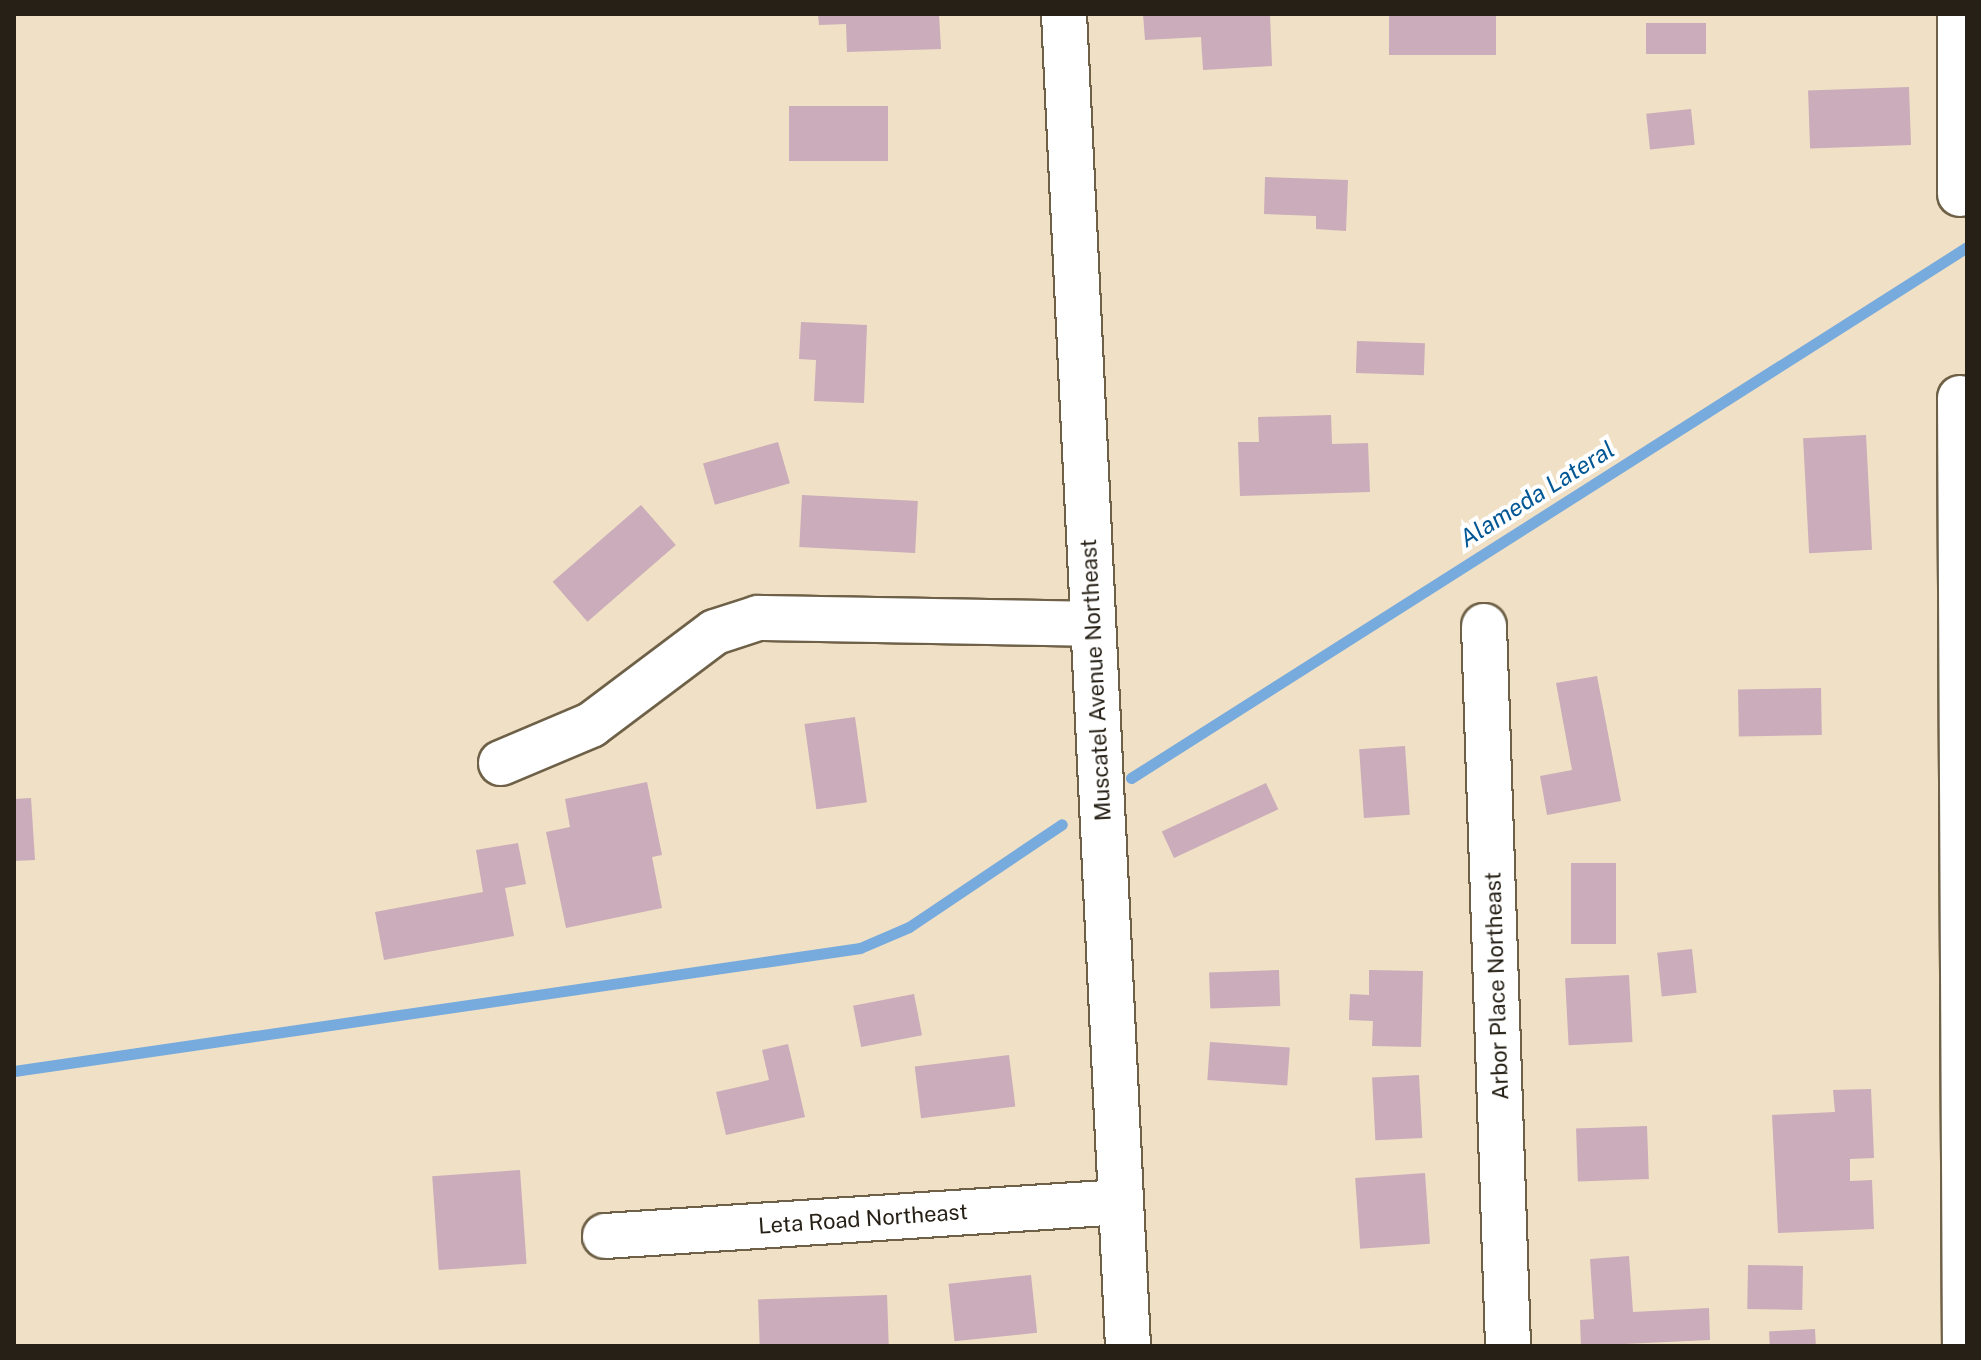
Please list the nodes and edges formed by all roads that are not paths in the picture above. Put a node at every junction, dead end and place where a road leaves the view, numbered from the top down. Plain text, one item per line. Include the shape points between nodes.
1 (1064, 14) edge
2 (1960, 14) edge
3 (1960, 194) dead end
4 (1960, 398) dead end
5 (1093, 624) junction
6 (1484, 626) dead end
7 (501, 763) dead end
8 (1121, 1202) junction
9 (605, 1236) dead end
10 (1128, 1346) edge
11 (1508, 1346) edge
12 (1965, 1346) edge

1 - 5 street, Muscatel Avenue Northeast
2 - 3 street
4 - 12 street
5 - 7 street via 758,618 715,632 591,725
5 - 8 street, Muscatel Avenue Northeast
6 - 11 street, Arbor Place Northeast
8 - 9 street, Leta Road Northeast
8 - 10 street, Muscatel Avenue Northeast

